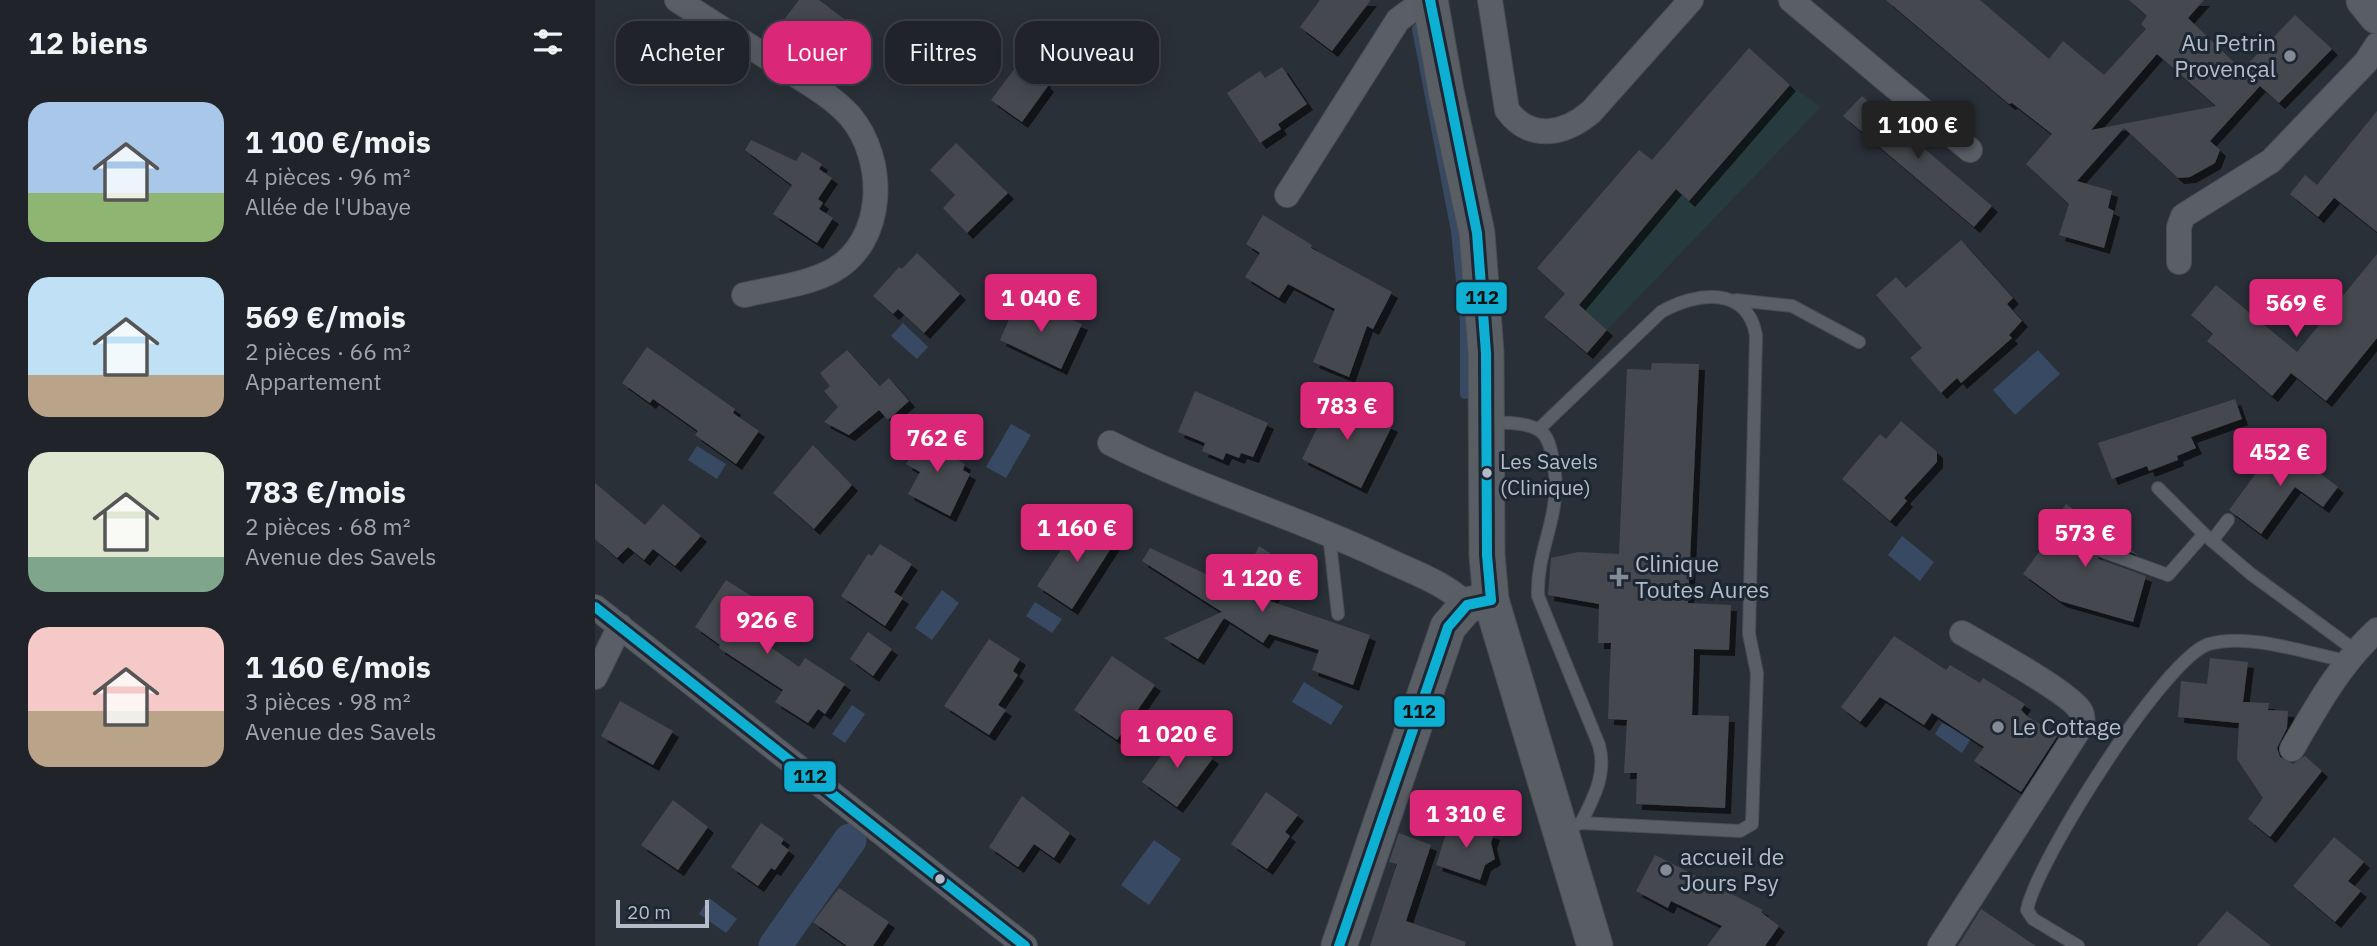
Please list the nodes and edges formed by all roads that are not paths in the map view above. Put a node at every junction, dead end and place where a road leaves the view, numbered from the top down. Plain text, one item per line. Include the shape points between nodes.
1 (677, 0) edge
2 (1428, 0) edge
3 (1490, 0) edge
4 (1691, 0) edge
5 (1791, 0) edge
6 (2364, 0) edge
7 (2377, 16) edge
8 (2377, 46) edge
9 (1970, 150) dead end
10 (1287, 195) dead end
11 (2179, 262) dead end
12 (744, 295) dead end
13 (1728, 299) junction
14 (1859, 342) dead end
15 (1487, 422) junction
16 (1539, 429) junction
17 (1110, 443) dead end
18 (2158, 488) dead end
19 (2228, 520) dead end
20 (1329, 534) junction
21 (2208, 537) junction
22 (2102, 551) dead end
23 (1479, 602) junction
24 (595, 607) edge
25 (1338, 614) dead end
26 (620, 626) junction
27 (2377, 630) edge
28 (1962, 633) dead end
29 (2352, 656) junction
30 (595, 677) edge
31 (2292, 750) dead end
32 (1570, 827) junction
33 (1025, 946) edge
34 (1339, 946) edge
35 (1595, 946) edge
36 (1940, 946) edge
37 (2078, 946) edge

1 - 12 street via 830,98 862,132 872,157 875,208 865,236 849,259 802,282
2 - 10 street via 1398,20
2 - 15 street via 1477,233
3 - 4 street via 1507,110 1531,130 1559,132 1591,113
5 - 9 street
6 - 7 street
8 - 11 street via 2271,161 2183,216
13 - 14 lane via 1792,306
13 - 16 lane via 1698,297 1661,312
13 - 32 lane via 1745,308 1756,335 1749,634 1757,673 1752,824 1739,831
15 - 16 lane
15 - 23 street via 1487,555
16 - 32 lane via 1550,445 1557,490 1538,596 1604,765 1594,797
17 - 20 street
18 - 21 lane
19 - 21 lane
20 - 23 street
20 - 25 lane
21 - 22 lane via 2168,575
21 - 29 lane
23 - 32 street
23 - 34 street via 1453,618 1442,641
24 - 26 street
26 - 30 street
26 - 33 street
27 - 29 street
28 - 36 street via 2061,694 2080,709 2083,718
29 - 31 street
29 - 37 lane via 2234,641 2194,650 2179,664 2057,841 2029,897 2027,910 2033,919
32 - 35 street

